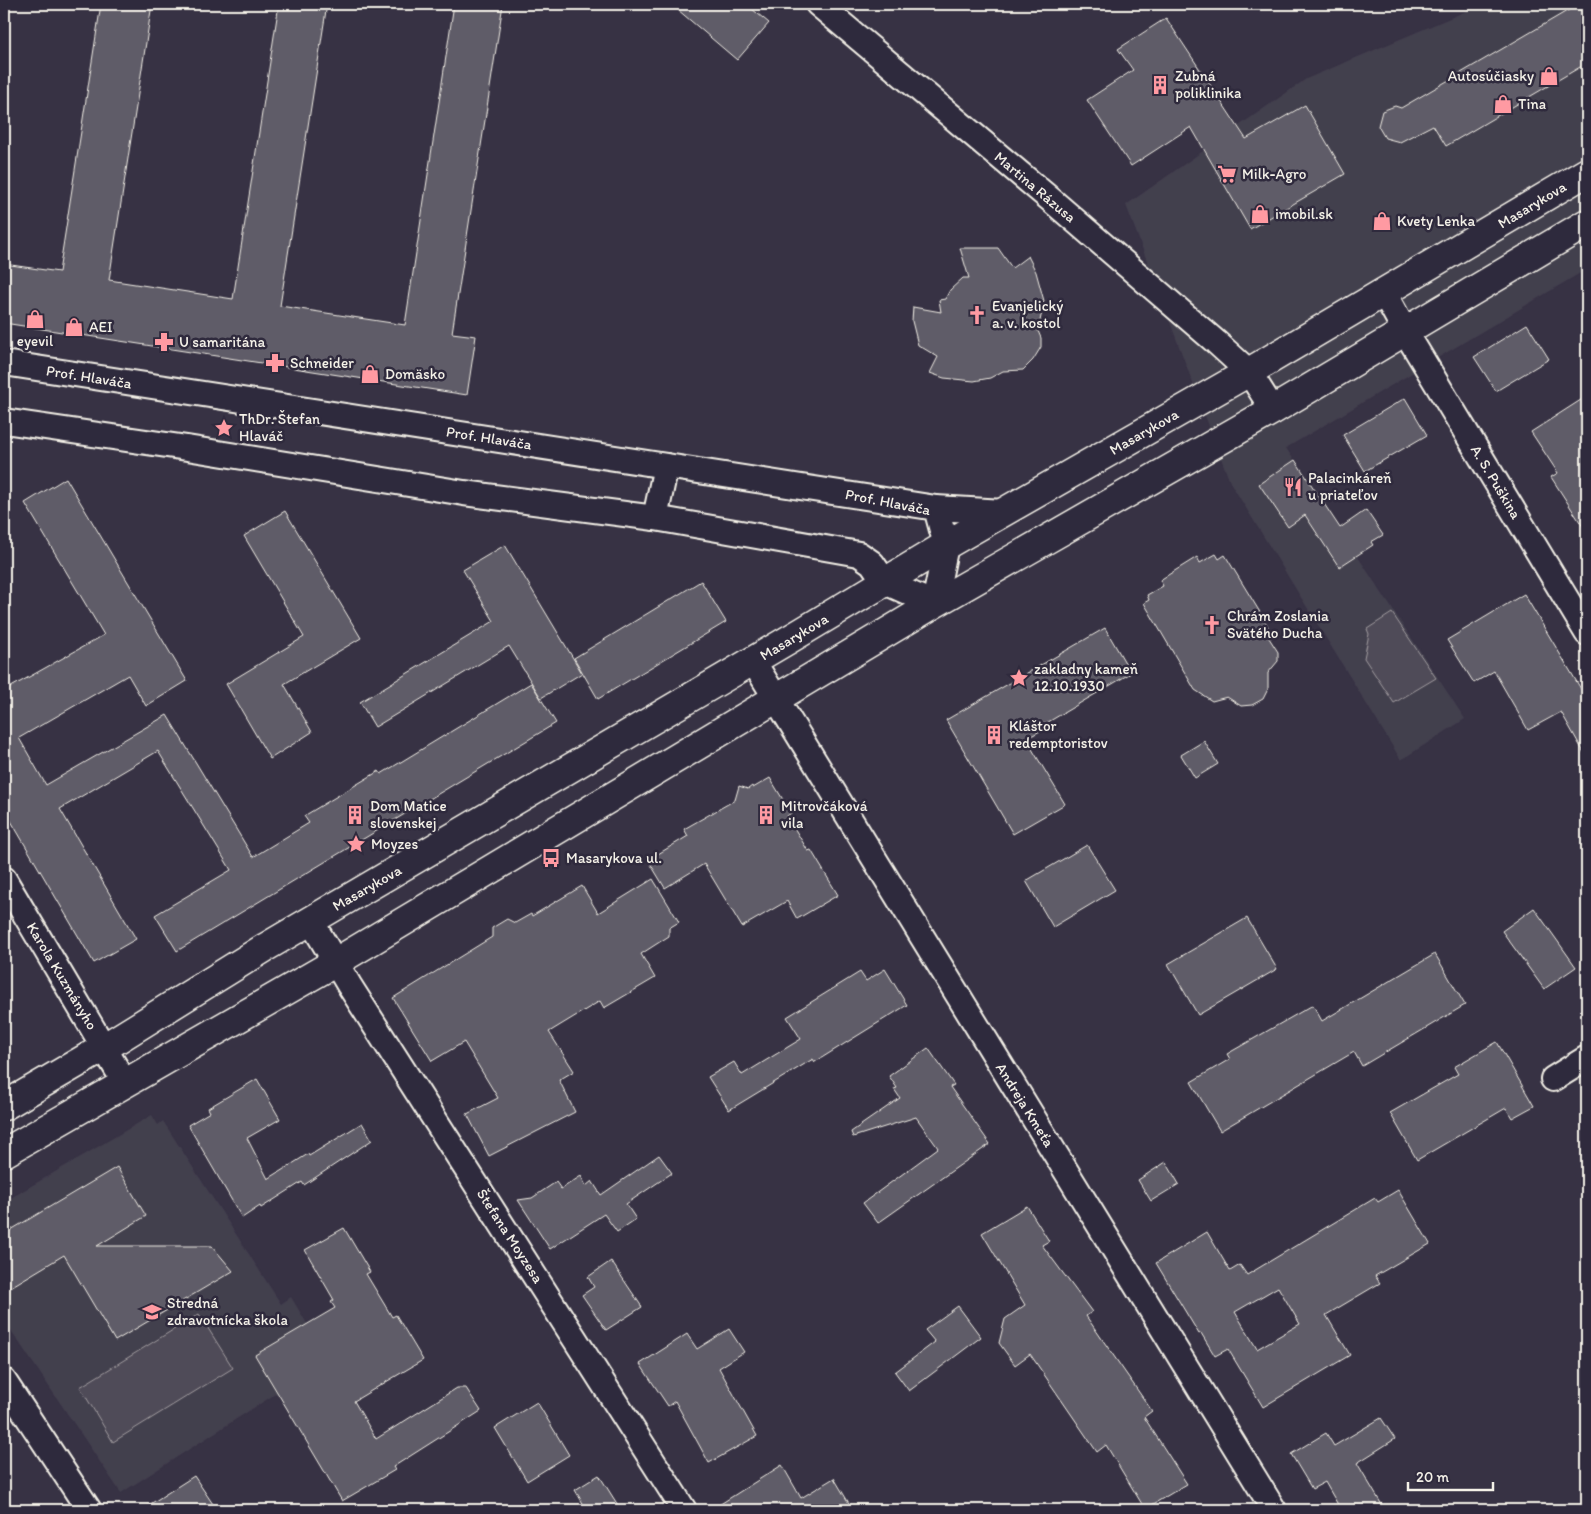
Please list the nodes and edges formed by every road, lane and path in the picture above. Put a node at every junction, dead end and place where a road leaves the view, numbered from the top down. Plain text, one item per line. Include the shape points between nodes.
1 (818, 4) edge
2 (1587, 172) edge
3 (1587, 223) edge
4 (1384, 293) junction
5 (1406, 331) junction
6 (4, 363) edge
7 (1249, 372) junction
8 (1273, 410) junction
9 (4, 421) edge
10 (666, 466) junction
11 (936, 508) junction
12 (1004, 512) junction
13 (655, 518) junction
14 (946, 545) junction
15 (885, 582) junction
16 (934, 604) junction
17 (1587, 633) edge
18 (753, 661) junction
19 (778, 699) junction
20 (4, 880) edge
21 (312, 921) junction
22 (336, 962) junction
23 (105, 1047) junction
24 (1587, 1058) edge
25 (1553, 1079) dead end
26 (124, 1082) junction
27 (4, 1106) edge
28 (4, 1153) edge
29 (4, 1381) edge
30 (89, 1510) edge
31 (684, 1510) edge
32 (1274, 1510) edge

1 - 7 street, Martina Rázusa
2 - 4 main road, Masarykova
3 - 5 main road
4 - 5 street, A. S. Puškina
4 - 7 main road, Masarykova
5 - 8 main road
5 - 17 street, A. S. Puškina
6 - 10 street, Prof. Hlaváča
7 - 8 street, Martina Rázusa
7 - 12 main road, Masarykova
8 - 16 main road
9 - 13 street via 464,493
10 - 11 street, Prof. Hlaváča
10 - 13 street
11 - 12 street
11 - 14 street, Prof. Hlaváča
12 - 14 main road, Masarykova
13 - 15 street via 858,554 872,563
14 - 15 main road, Masarykova
14 - 16 street
15 - 16 street
15 - 18 main road, Masarykova
16 - 19 main road
18 - 19 street, Andreja Kmeťa
18 - 21 main road, Masarykova
19 - 22 main road
19 - 32 street, Andreja Kmeťa
20 - 23 street, Karola Kuzmányho
21 - 22 street, Štefana Moyzesa
21 - 23 main road, Masarykova
22 - 26 main road
22 - 31 street, Štefana Moyzesa
23 - 26 street, Karola Kuzmányho
23 - 27 main road, Masarykova
24 - 25 street
26 - 28 main road
29 - 30 street

